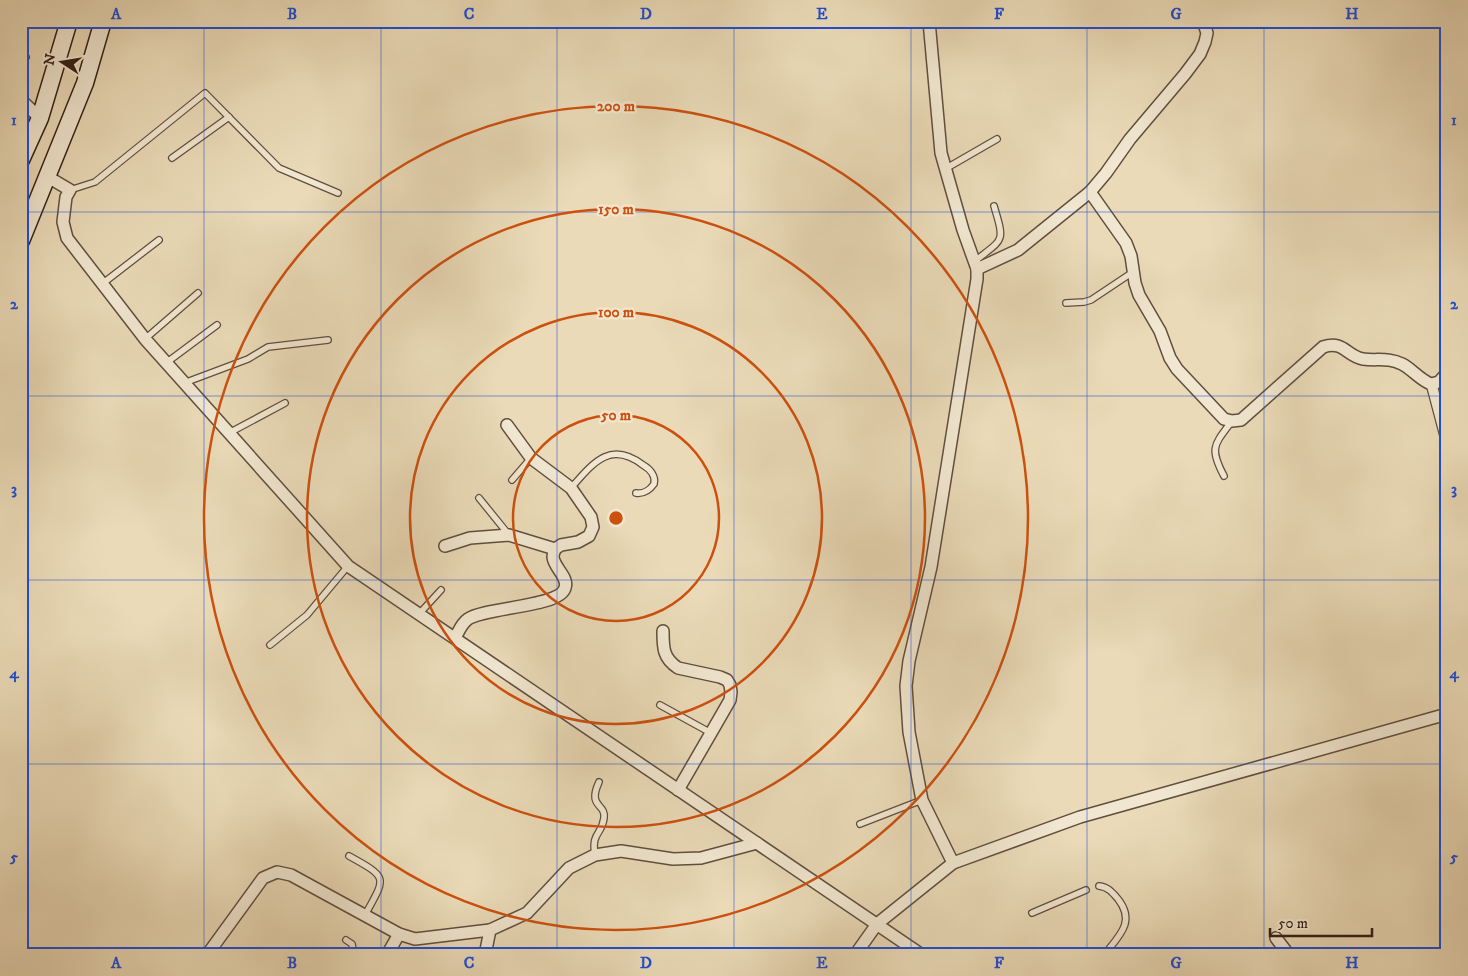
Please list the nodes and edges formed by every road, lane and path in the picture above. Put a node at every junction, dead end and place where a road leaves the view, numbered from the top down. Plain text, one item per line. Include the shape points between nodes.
1 (69, 21) edge
2 (103, 21) edge
3 (929, 21) edge
4 (1203, 21) edge
5 (21, 100) edge
6 (229, 117) junction
7 (40, 118) junction
8 (996, 139) dead end
9 (172, 158) dead end
10 (21, 160) edge
11 (945, 169) junction
12 (48, 177) junction
13 (70, 190) junction
14 (1090, 192) junction
15 (338, 193) dead end
16 (994, 206) dead end
17 (159, 240) dead end
18 (21, 241) edge
19 (976, 265) junction
20 (1134, 272) junction
21 (102, 284) junction
22 (198, 293) dead end
23 (1066, 303) dead end
24 (217, 325) dead end
25 (145, 339) junction
26 (328, 340) dead end
27 (166, 363) junction
28 (1447, 373) edge
29 (184, 383) junction
30 (1431, 384) junction
31 (285, 403) dead end
32 (1232, 421) junction
33 (507, 425) dead end
34 (229, 433) junction
35 (1447, 434) edge
36 (1447, 450) edge
37 (531, 458) junction
38 (1224, 476) dead end
39 (512, 480) dead end
40 (571, 488) junction
41 (636, 493) dead end
42 (479, 498) dead end
43 (509, 535) junction
44 (445, 546) dead end
45 (555, 549) junction
46 (348, 566) junction
47 (441, 590) dead end
48 (420, 614) junction
49 (663, 631) dead end
50 (455, 638) junction
51 (270, 645) dead end
52 (660, 705) dead end
53 (1447, 714) edge
54 (711, 733) junction
55 (599, 782) dead end
56 (678, 790) junction
57 (922, 800) junction
58 (860, 824) dead end
59 (757, 843) junction
60 (595, 855) junction
61 (349, 856) dead end
62 (953, 863) junction
63 (1099, 886) dead end
64 (1086, 890) dead end
65 (1032, 912) dead end
66 (364, 915) junction
67 (877, 924) junction
68 (490, 930) junction
69 (399, 934) junction
70 (1276, 938) dead end
71 (346, 940) dead end
72 (213, 953) edge
73 (354, 955) edge
74 (387, 955) edge
75 (485, 955) edge
76 (855, 955) edge
77 (922, 955) edge
78 (1104, 955) edge
79 (1288, 955) edge

1 - 7 main road
2 - 12 main road via 85,83
3 - 11 street
4 - 14 street via 1207,32 1200,54
5 - 7 street
6 - 9 lane
6 - 13 lane via 205,93 95,182
6 - 15 lane via 279,168
7 - 10 main road
8 - 11 lane
11 - 19 street
12 - 13 street
12 - 18 main road
13 - 21 street via 66,197 64,222 67,238
14 - 19 street via 1018,250
14 - 20 street via 1126,243
16 - 19 lane via 1001,238
17 - 21 lane
19 - 57 street via 977,279 931,567 908,669 909,732
20 - 23 lane via 1091,300
20 - 32 street via 1139,295 1177,369 1224,419
21 - 25 street
22 - 25 lane
24 - 27 lane
25 - 27 street
26 - 29 lane via 268,348
27 - 29 street
28 - 30 street via 1439,382
29 - 34 street
30 - 32 street via 1402,364 1387,359 1363,359 1332,344 1324,347 1241,420
30 - 35 lane
30 - 36 lane
31 - 34 lane
32 - 38 lane via 1215,448 1216,460
33 - 37 street
34 - 46 street
37 - 39 lane
37 - 40 street
40 - 41 lane via 590,466 608,454 618,453 644,465 654,476 651,489
40 - 45 street via 591,517 593,527 589,536
42 - 43 lane
43 - 44 street via 470,538
43 - 45 street
45 - 50 street via 553,557 566,582 560,596 481,614 462,625
46 - 48 street
46 - 51 lane via 307,615
47 - 48 lane
48 - 50 street
49 - 54 street via 663,649 672,664 720,677 730,685 730,700
50 - 56 street
52 - 54 lane
53 - 62 street via 1080,817
54 - 56 street
55 - 60 lane via 594,797 605,817 594,839
56 - 59 street
57 - 58 lane
57 - 62 street
59 - 60 street via 701,858 673,859 621,851
59 - 67 street
60 - 68 street via 569,868 527,913
61 - 66 lane via 376,871 380,879 380,888
62 - 67 street
63 - 78 lane via 1110,889 1127,915 1122,932
64 - 65 lane
66 - 69 street
66 - 72 street via 291,875 277,872 263,878
67 - 76 street
67 - 77 street
68 - 69 street via 415,938
68 - 75 street
69 - 74 street
70 - 79 street
71 - 73 lane via 352,944

